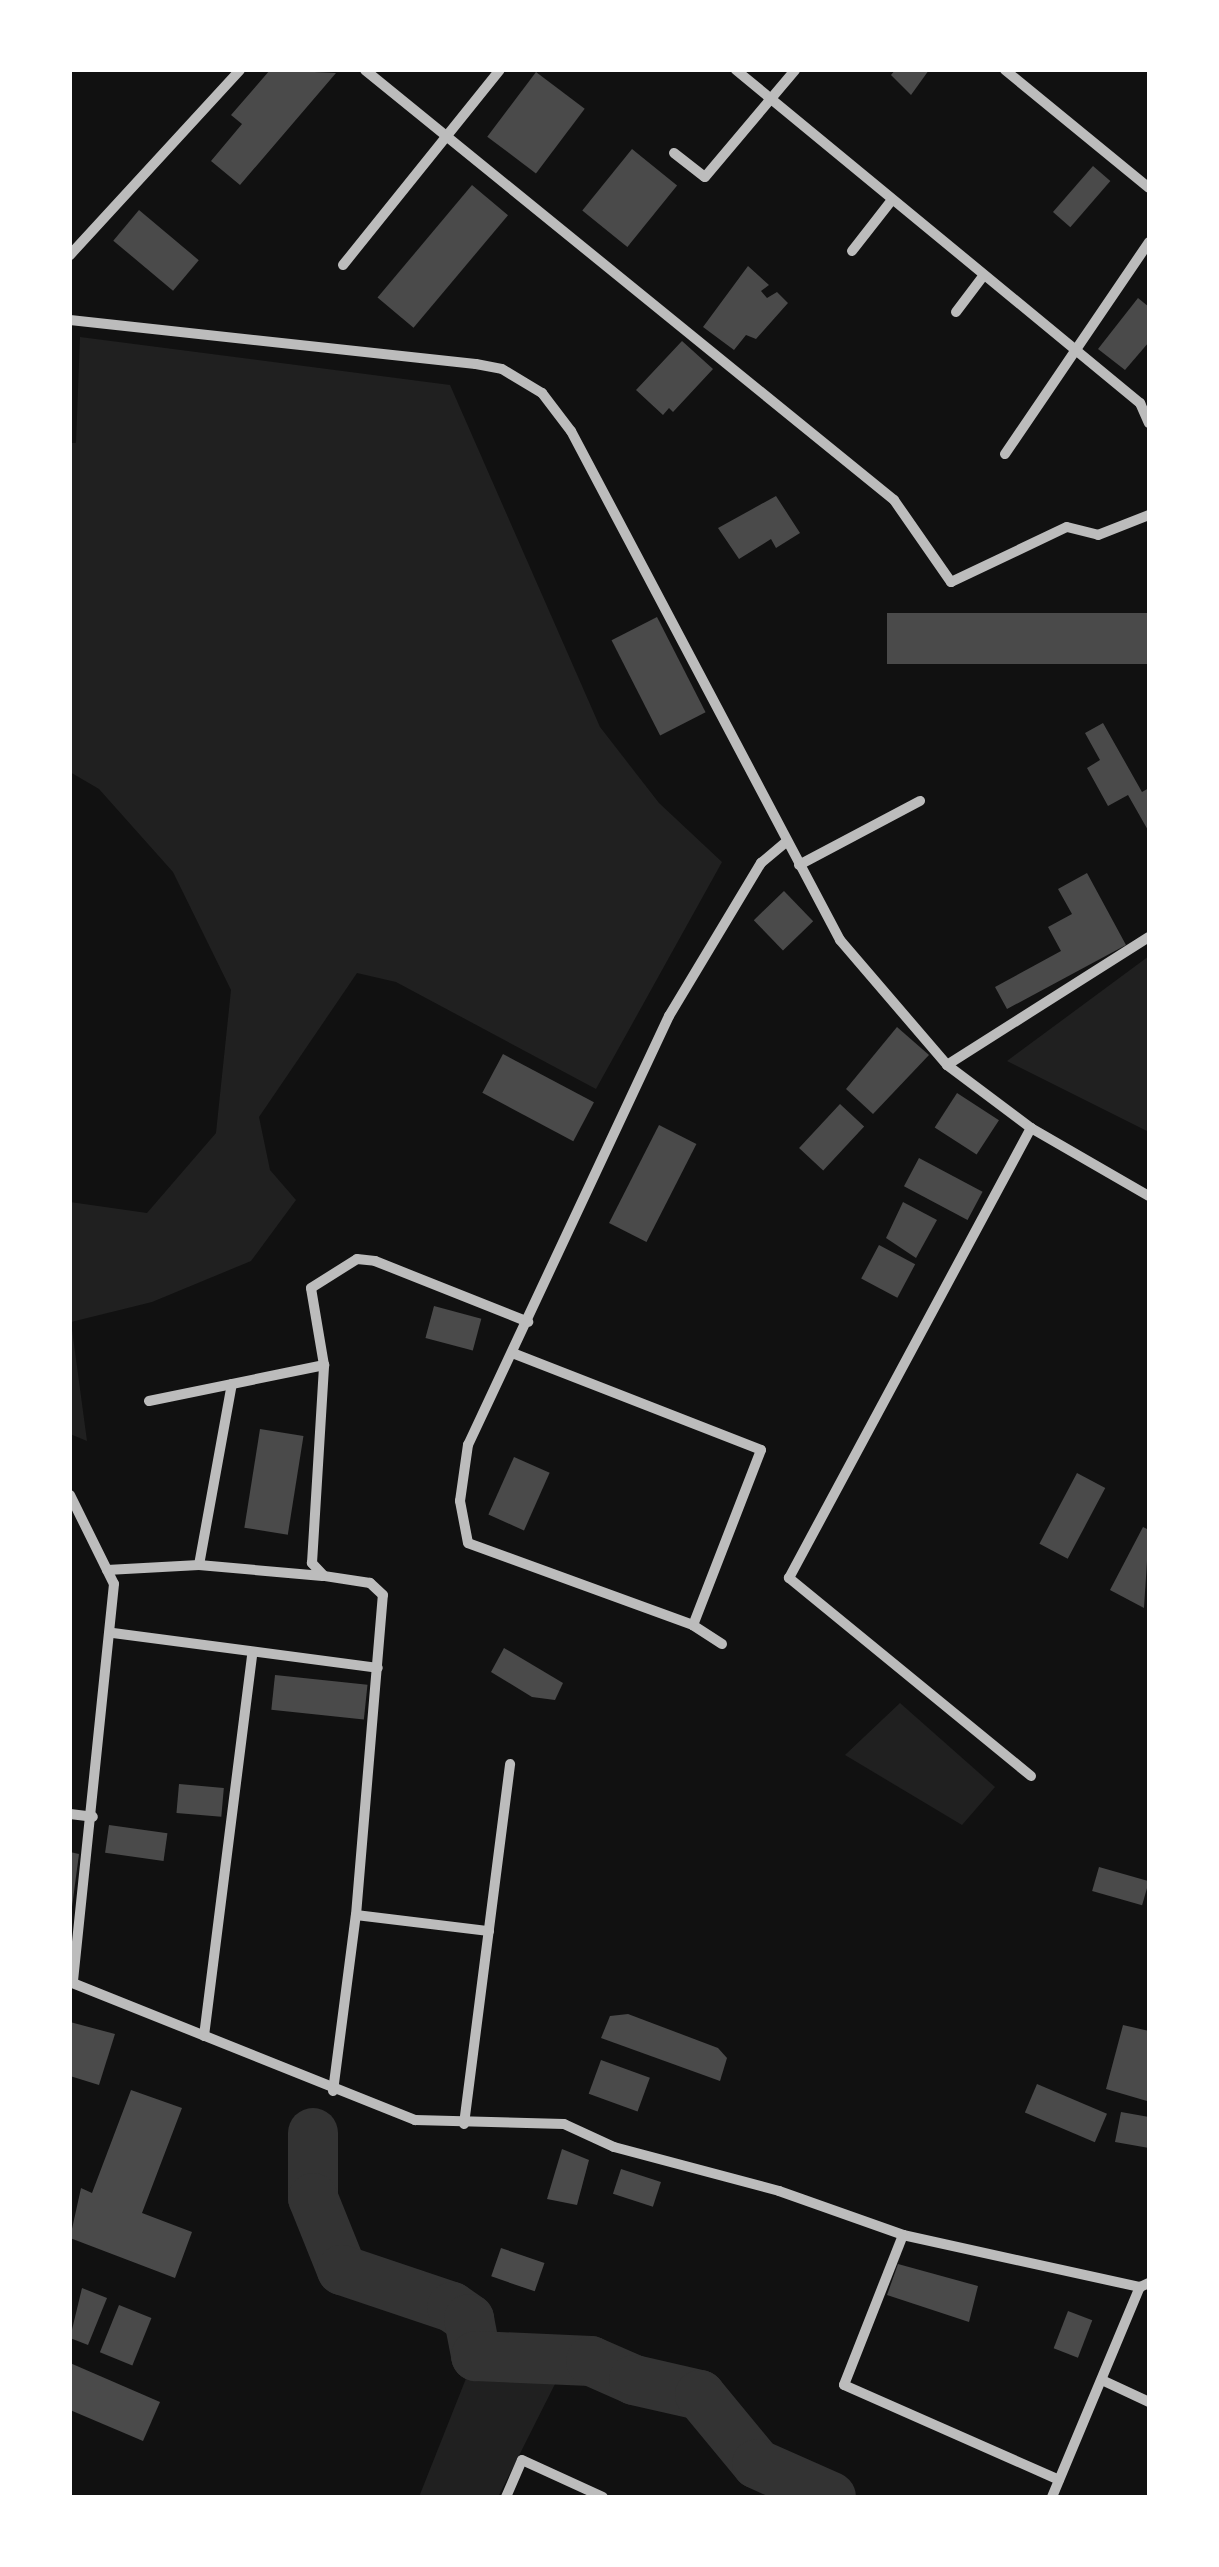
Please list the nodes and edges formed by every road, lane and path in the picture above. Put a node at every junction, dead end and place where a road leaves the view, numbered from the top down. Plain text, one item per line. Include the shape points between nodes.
1 (240, 70) edge
2 (365, 70) edge
3 (500, 70) edge
4 (736, 70) edge
5 (795, 70) edge
6 (1005, 70) edge
7 (771, 99) junction
8 (448, 134) junction
9 (674, 153) dead end
10 (1149, 188) edge
11 (891, 201) junction
12 (1149, 242) edge
13 (852, 251) dead end
14 (70, 256) edge
15 (343, 265) dead end
16 (984, 275) junction
17 (956, 312) dead end
18 (70, 320) edge
19 (1076, 350) junction
20 (1149, 423) edge
21 (1006, 454) dead end
22 (1149, 515) edge
23 (920, 800) dead end
24 (787, 840) junction
25 (799, 865) junction
26 (1149, 937) edge
27 (946, 1064) junction
28 (1031, 1128) junction
29 (1149, 1196) edge
30 (528, 1322) junction
31 (514, 1354) junction
32 (324, 1365) junction
33 (232, 1384) junction
34 (149, 1402) dead end
35 (70, 1495) edge
36 (200, 1565) junction
37 (107, 1570) junction
38 (324, 1576) junction
39 (692, 1625) junction
40 (112, 1633) junction
41 (722, 1644) dead end
42 (252, 1656) junction
43 (378, 1668) junction
44 (510, 1764) dead end
45 (1030, 1776) dead end
46 (70, 1814) edge
47 (93, 1817) junction
48 (356, 1914) junction
49 (489, 1931) junction
50 (72, 1982) edge
51 (204, 2036) junction
52 (333, 2091) junction
53 (464, 2124) junction
54 (904, 2235) junction
55 (1145, 2285) edge
56 (1104, 2381) junction
57 (1149, 2402) edge
58 (1058, 2480) junction
59 (506, 2497) edge
60 (603, 2497) edge
61 (1052, 2497) edge

1 - 14 street
2 - 8 street
3 - 8 street
4 - 7 street
5 - 7 street
6 - 10 street
7 - 9 street via 705,176
7 - 11 street
8 - 15 street
8 - 22 street via 894,500 951,582 1066,526 1098,535
11 - 13 street
11 - 16 street
12 - 19 street
16 - 17 street
16 - 19 street
18 - 24 street via 476,364 502,369 542,393 571,430
19 - 20 street via 1140,403
19 - 21 street
23 - 25 street
24 - 25 street
24 - 30 street via 761,863 668,1016
25 - 27 street via 840,940
26 - 27 street
27 - 28 street
28 - 29 street
28 - 45 street via 788,1578
30 - 31 street
30 - 32 street via 357,1260 310,1288
31 - 39 street via 468,1444 460,1501 468,1543
31 - 39 street via 761,1450
32 - 33 street
32 - 38 street via 312,1563
33 - 34 street
33 - 36 street
35 - 37 street
36 - 37 street
36 - 38 street
37 - 40 street via 114,1584
38 - 43 street via 370,1583 383,1595
39 - 41 street
40 - 42 street
40 - 47 street
42 - 43 street
42 - 51 street
43 - 48 street
44 - 49 street
46 - 47 street
47 - 50 street
48 - 49 street
48 - 52 street
49 - 53 street
50 - 51 street
51 - 52 street
52 - 53 street via 415,2120
53 - 54 street via 564,2124 630,2153 779,2191
54 - 55 street
54 - 58 street via 844,2385
55 - 56 street
56 - 57 street
56 - 58 street
58 - 61 street
59 - 60 street via 522,2460

